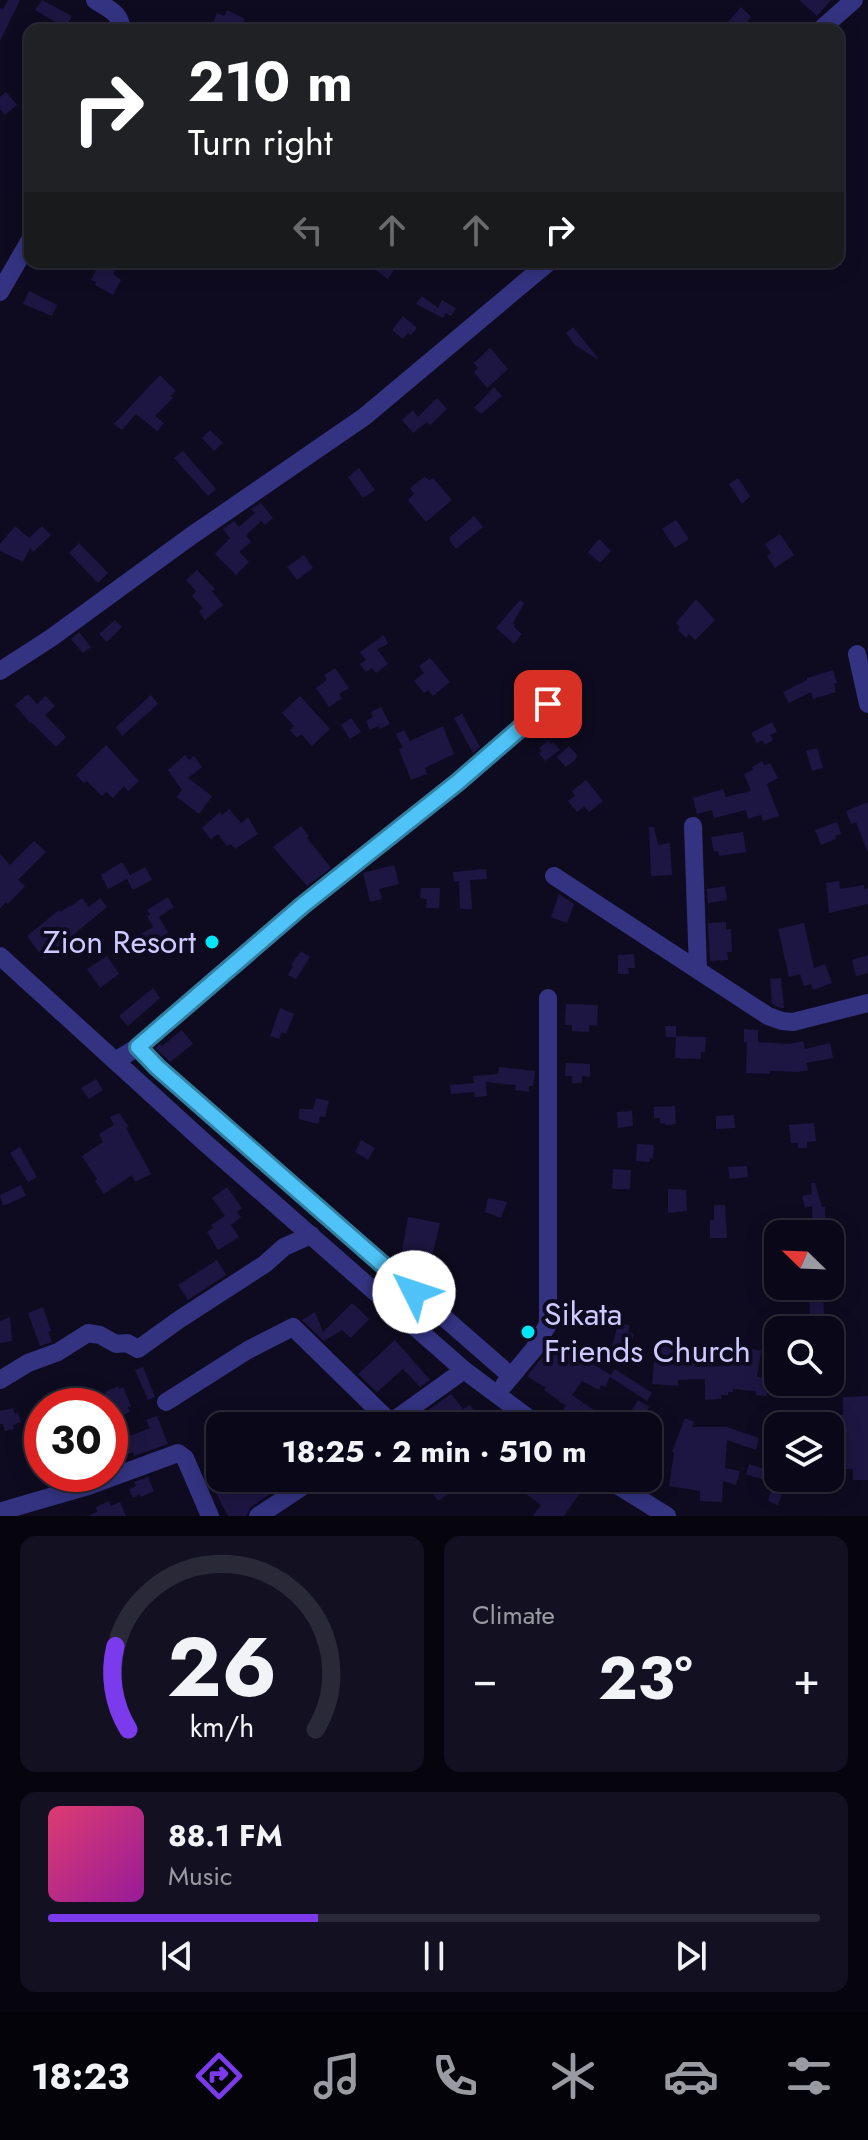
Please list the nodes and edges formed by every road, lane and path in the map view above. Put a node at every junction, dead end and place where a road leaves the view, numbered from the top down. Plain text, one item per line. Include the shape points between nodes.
1 (95, 0) edge
2 (854, 0) edge
3 (121, 24) edge
4 (827, 24) edge
5 (24, 250) edge
6 (542, 268) edge
7 (0, 292) edge
8 (857, 654) dead end
9 (0, 671) edge
10 (548, 704) dead end
11 (868, 704) edge
12 (693, 826) dead end
13 (554, 876) dead end
14 (0, 956) edge
15 (698, 970) junction
16 (548, 998) dead end
17 (868, 1003) edge
18 (138, 1047) junction
19 (115, 1061) junction
20 (311, 1235) junction
21 (464, 1370) junction
22 (511, 1376) junction
23 (0, 1380) edge
24 (498, 1394) junction
25 (166, 1402) dead end
26 (376, 1412) edge
27 (405, 1412) edge
28 (521, 1412) edge
29 (293, 1492) edge
30 (628, 1492) edge
31 (2, 1511) edge
32 (210, 1516) edge
33 (258, 1516) edge
34 (667, 1516) edge

1 - 3 street via 118,15
2 - 4 street
5 - 7 street
6 - 9 street via 364,417
8 - 11 street
10 - 18 street
12 - 15 street
13 - 15 street
14 - 19 street
15 - 17 street via 782,1021
16 - 22 street via 548,1324
18 - 19 street
18 - 22 street
19 - 20 street
20 - 21 street
20 - 23 street via 284,1247 138,1349 88,1333
21 - 24 street
21 - 27 street
22 - 24 street
24 - 28 street
25 - 26 street via 293,1327
29 - 33 street
30 - 34 street
31 - 32 street via 178,1453

